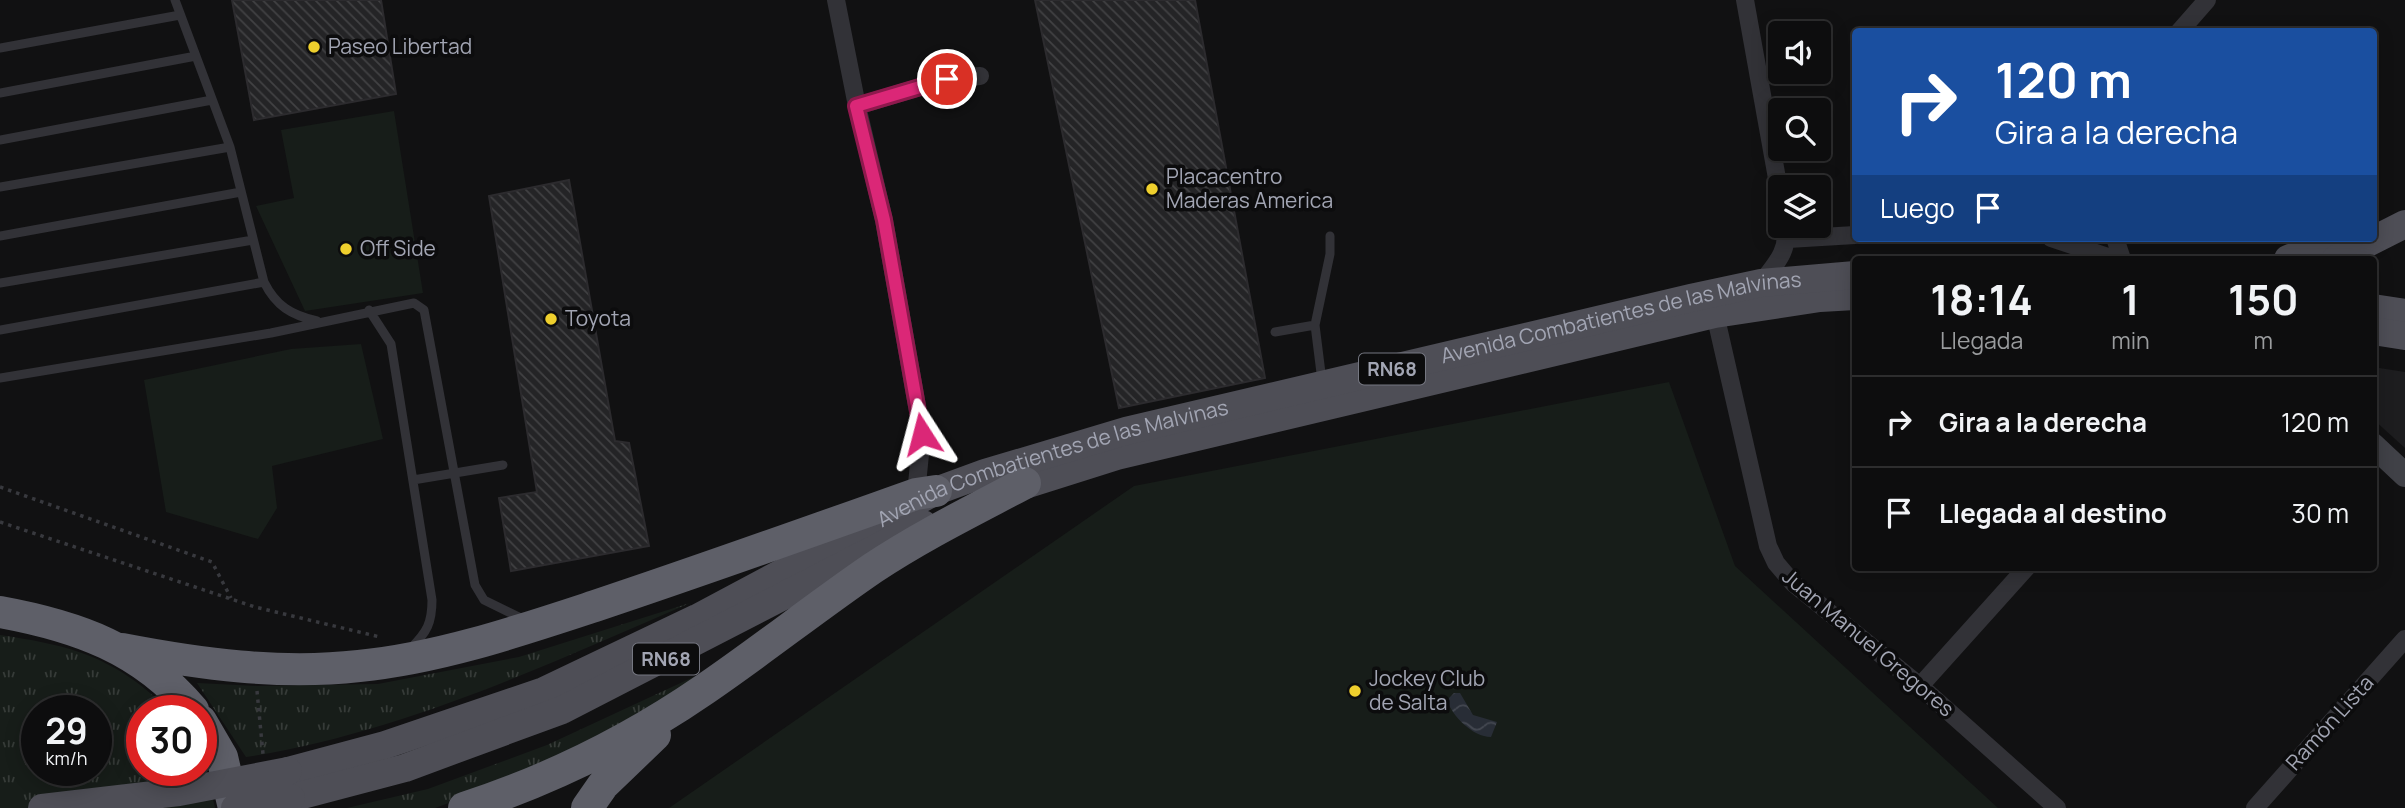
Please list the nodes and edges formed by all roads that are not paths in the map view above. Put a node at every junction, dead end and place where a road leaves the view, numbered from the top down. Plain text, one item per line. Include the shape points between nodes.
1 (175, 0) edge
2 (836, 0) edge
3 (1745, 0) edge
4 (2207, 0) edge
5 (180, 15) junction
6 (2182, 28) edge
7 (0, 48) edge
8 (196, 56) junction
9 (980, 75) dead end
10 (0, 93) edge
11 (212, 100) junction
12 (856, 106) junction
13 (0, 141) edge
14 (230, 146) junction
15 (1776, 175) edge
16 (0, 187) edge
17 (241, 192) junction
18 (2405, 204) edge
19 (2377, 218) edge
20 (2405, 224) edge
21 (1831, 234) edge
22 (1852, 235) edge
23 (0, 236) edge
24 (1330, 236) dead end
25 (1786, 238) edge
26 (2377, 238) edge
27 (253, 240) junction
28 (2063, 242) edge
29 (2328, 242) edge
30 (2370, 242) edge
31 (2105, 256) edge
32 (2295, 256) edge
33 (2342, 256) edge
34 (1852, 275) edge
35 (264, 282) junction
36 (0, 283) edge
37 (1761, 283) junction
38 (1852, 296) edge
39 (2377, 309) edge
40 (369, 310) junction
41 (2405, 313) edge
42 (1716, 314) junction
43 (322, 322) junction
44 (1315, 325) junction
45 (0, 330) edge
46 (1275, 332) dead end
47 (2377, 332) edge
48 (2405, 336) edge
49 (0, 378) edge
50 (1322, 386) junction
51 (2377, 449) edge
52 (503, 465) dead end
53 (454, 474) junction
54 (2405, 475) edge
55 (413, 480) junction
56 (1025, 483) junction
57 (926, 492) junction
58 (2023, 571) edge
59 (0, 604) edge
60 (0, 612) edge
61 (32, 618) junction
62 (536, 625) junction
63 (2405, 639) edge
64 (122, 649) junction
65 (400, 660) junction
66 (1920, 686) junction
67 (704, 690) junction
68 (178, 695) edge
69 (217, 748) edge
70 (289, 784) junction
71 (42, 808) edge
72 (235, 808) edge
73 (464, 808) edge
74 (587, 808) edge
75 (2057, 808) edge
76 (2255, 808) edge

1 - 5 lane
2 - 12 street
3 - 15 street
4 - 6 street
5 - 7 lane
5 - 8 lane
8 - 10 lane
8 - 11 lane
9 - 12 street via 947,79
11 - 13 lane
11 - 14 lane
12 - 57 street via 884,220 922,434
14 - 16 lane
14 - 17 lane
17 - 23 lane
17 - 27 lane
18 - 19 main road
20 - 26 main road
21 - 22 street
24 - 44 lane
25 - 37 street via 1782,254
27 - 35 lane
27 - 36 lane
28 - 31 street
29 - 32 main road
30 - 33 main road
34 - 37 main road, Avenida Combatientes de las Malvinas / RN68
35 - 43 lane via 273,301 287,311
35 - 45 lane
37 - 50 main road, Avenida Combatientes de las Malvinas / RN68
38 - 42 main road, Avenida Combatientes de las Malvinas / RN68
39 - 41 main road
40 - 43 lane
40 - 53 lane via 414,303 424,310
40 - 55 lane via 391,344
42 - 56 main road, Avenida Combatientes de las Malvinas / RN68 via 1118,456
42 - 66 street, Juan Manuel Gregores via 1768,546 1776,564 1793,583
43 - 49 lane
44 - 46 lane
44 - 50 lane
47 - 48 main road
50 - 57 main road, Avenida Combatientes de las Malvinas / RN68 via 1126,431
51 - 54 street
52 - 53 lane
53 - 55 lane
53 - 62 lane via 475,585 484,600
55 - 65 lane via 432,622
56 - 67 highway, RN68 via 874,567
56 - 70 main road, Avenida Combatientes de las Malvinas / RN68 via 887,540 562,710 405,768
57 - 62 highway, RN68
57 - 70 main road, Avenida Combatientes de las Malvinas / RN68 via 697,618 544,691 385,745
58 - 66 street
59 - 61 highway
60 - 61 highway, RN68
61 - 64 highway, RN68
62 - 65 highway, RN68
63 - 76 street, Ramón Lista
64 - 65 highway, RN68 via 256,668 334,668
64 - 68 highway, RN68 via 152,668
66 - 75 street, Juan Manuel Gregores
67 - 73 highway, RN68 via 590,757 545,779
67 - 74 highway via 611,776
69 - 72 highway, RN68
70 - 71 main road, RN68, bridge
70 - 72 main road, RN68, bridge

